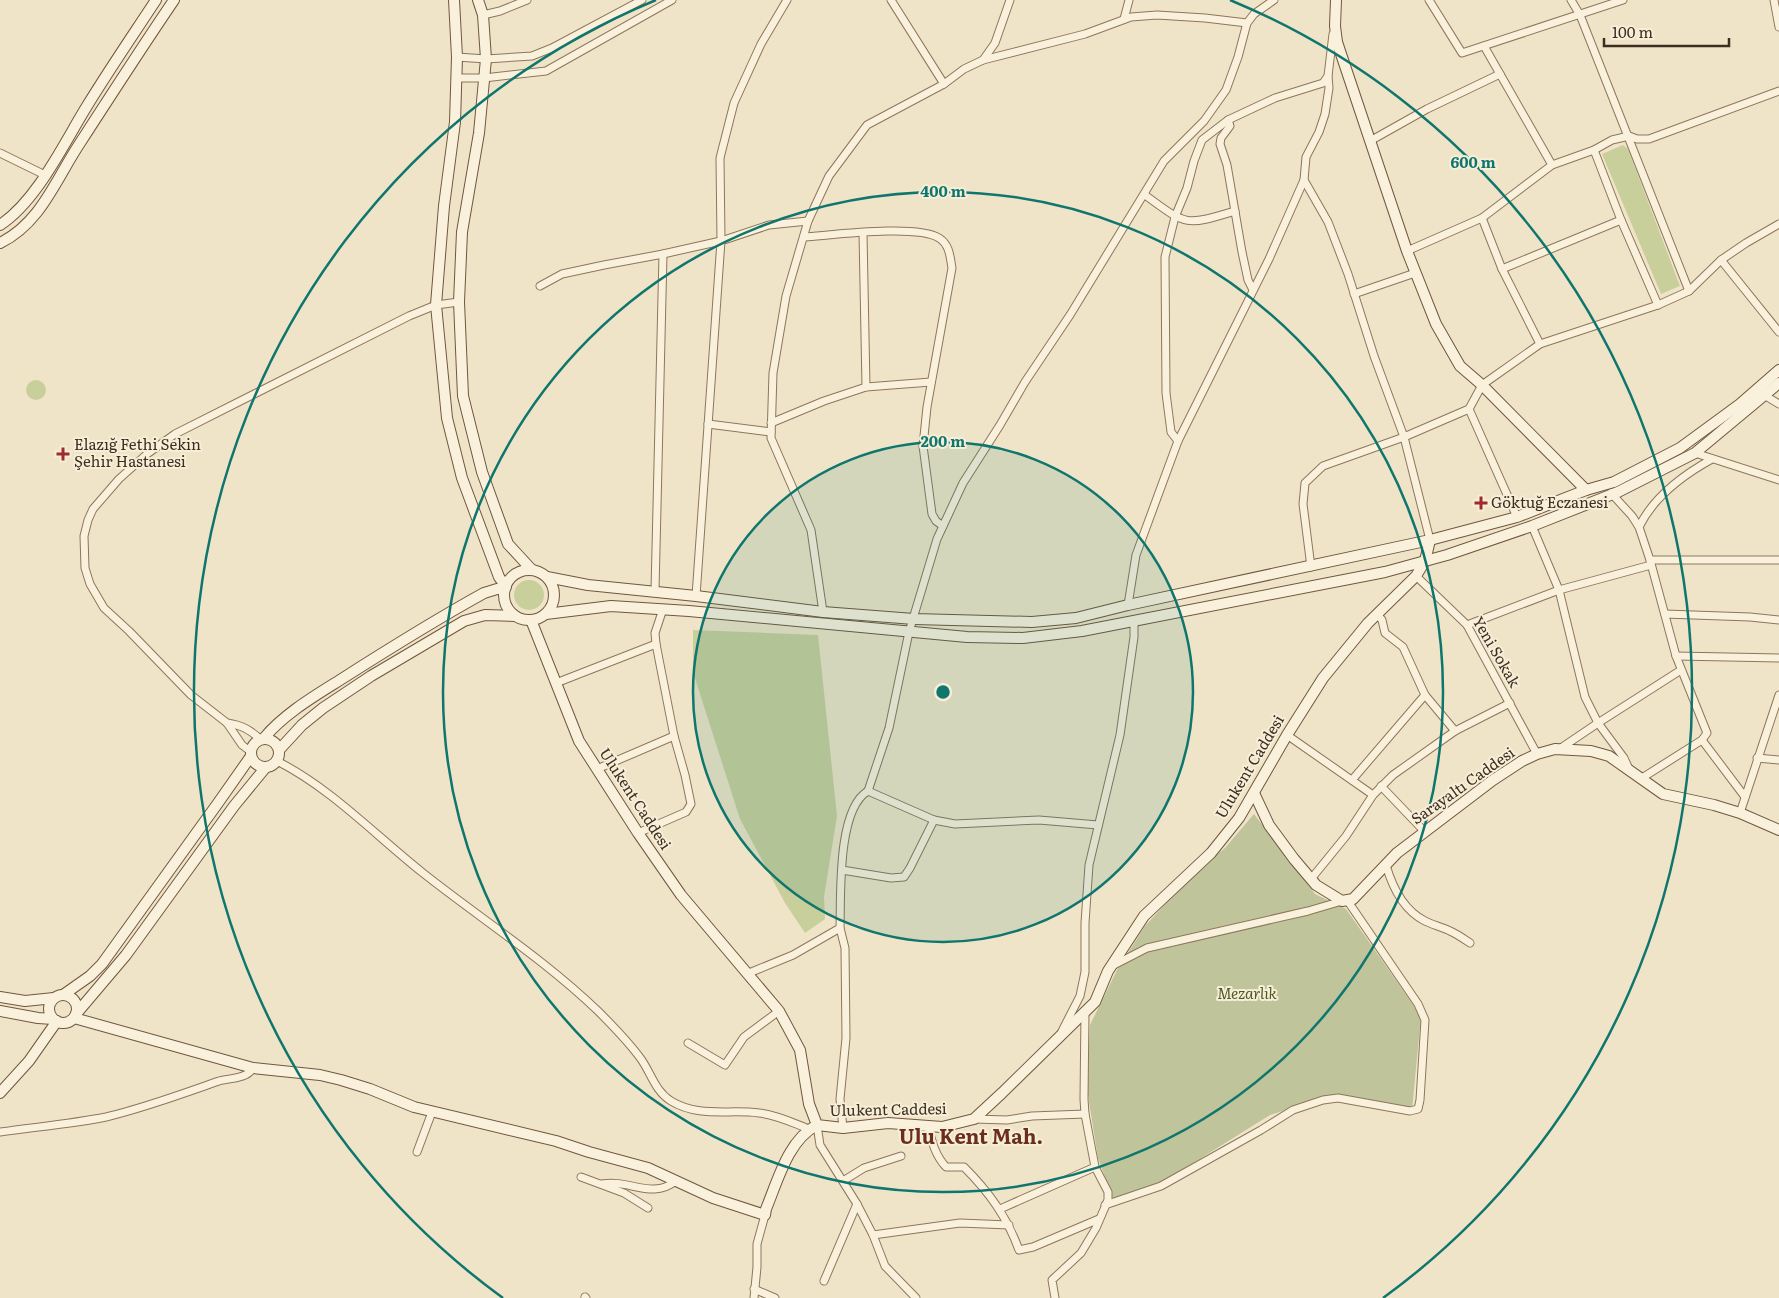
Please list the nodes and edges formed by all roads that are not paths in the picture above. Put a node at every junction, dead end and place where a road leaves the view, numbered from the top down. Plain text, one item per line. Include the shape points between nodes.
1 (156, 0) edge
2 (174, 0) edge
3 (454, 0) edge
4 (478, 0) edge
5 (527, 0) edge
6 (642, 0) edge
7 (672, 0) edge
8 (787, 0) edge
9 (891, 0) edge
10 (1010, 0) edge
11 (1129, 0) edge
12 (1274, 0) edge
13 (1336, 0) edge
14 (1429, 0) edge
15 (1571, 0) edge
16 (1623, 0) edge
17 (1774, 0) edge
18 (1613, 2) edge
19 (627, 4) edge
20 (1580, 14) junction
21 (483, 15) junction
22 (1124, 19) junction
23 (1247, 23) junction
24 (1334, 26) junction
25 (1779, 27) edge
26 (1484, 46) junction
27 (457, 56) junction
28 (486, 59) junction
29 (983, 60) junction
30 (1500, 74) junction
31 (1328, 76) junction
32 (456, 78) junction
33 (484, 78) junction
34 (944, 84) junction
35 (1779, 91) edge
36 (1228, 120) junction
37 (1630, 136) junction
38 (1370, 141) junction
39 (1594, 150) junction
40 (0, 153) edge
41 (1552, 165) junction
42 (45, 175) junction
43 (1304, 180) junction
44 (1145, 195) junction
45 (1236, 211) junction
46 (1175, 217) junction
47 (1482, 218) junction
48 (1621, 220) junction
49 (808, 221) junction
50 (1779, 224) edge
51 (0, 225) edge
52 (863, 233) junction
53 (805, 237) junction
54 (721, 241) junction
55 (0, 243) edge
56 (1407, 251) junction
57 (663, 254) junction
58 (1721, 260) junction
59 (1502, 269) junction
60 (1415, 272) junction
61 (540, 286) dead end
62 (1253, 290) junction
63 (1689, 290) junction
64 (1354, 294) junction
65 (459, 302) junction
66 (436, 305) junction
67 (1658, 305) junction
68 (1779, 332) edge
69 (1540, 344) junction
70 (1779, 370) edge
71 (931, 382) junction
72 (1779, 383) edge
73 (1482, 385) junction
74 (866, 387) junction
75 (1764, 395) junction
76 (1779, 404) edge
77 (1469, 409) junction
78 (771, 423) junction
79 (708, 424) junction
80 (771, 432) junction
81 (1404, 437) junction
82 (1178, 442) junction
83 (1695, 453) junction
84 (1712, 459) junction
85 (1779, 480) edge
86 (1586, 490) junction
87 (1612, 494) junction
88 (1517, 518) junction
89 (944, 526) junction
90 (1532, 526) junction
91 (1639, 527) junction
92 (1430, 540) junction
93 (1779, 560) edge
94 (1424, 561) junction
95 (1650, 562) junction
96 (1311, 567) junction
97 (532, 570) junction
98 (1416, 576) junction
99 (547, 577) junction
100 (505, 588) junction
101 (1559, 590) junction
102 (654, 591) junction
103 (696, 596) junction
104 (1128, 605) junction
105 (663, 609) junction
106 (823, 612) junction
107 (546, 614) junction
108 (1377, 614) junction
109 (1665, 614) junction
110 (515, 616) junction
111 (914, 619) junction
112 (531, 620) junction
113 (1779, 620) edge
114 (1134, 621) junction
115 (1467, 626) junction
116 (909, 632) junction
117 (656, 644) junction
118 (1676, 656) junction
119 (1779, 658) edge
120 (1681, 670) junction
121 (556, 683) junction
122 (1425, 694) junction
123 (1779, 695) edge
124 (1510, 703) junction
125 (1598, 723) junction
126 (227, 724) junction
127 (1455, 731) junction
128 (1287, 735) junction
129 (674, 736) junction
130 (262, 739) junction
131 (1702, 740) junction
132 (1561, 748) junction
133 (279, 750) junction
134 (251, 754) junction
135 (1538, 754) junction
136 (1757, 758) junction
137 (1779, 760) edge
138 (276, 761) junction
139 (266, 767) junction
140 (597, 769) junction
141 (1629, 770) junction
142 (1642, 778) junction
143 (1352, 780) junction
144 (1381, 786) junction
145 (868, 791) junction
146 (1254, 793) junction
147 (1373, 795) junction
148 (1745, 797) junction
149 (1740, 813) junction
150 (934, 820) junction
151 (1098, 825) junction
152 (1779, 830) edge
153 (1424, 831) junction
154 (638, 833) junction
155 (1386, 865) junction
156 (842, 870) junction
157 (1311, 879) junction
158 (1345, 900) junction
159 (840, 928) junction
160 (1470, 943) dead end
161 (1111, 966) junction
162 (749, 973) junction
163 (59, 996) junction
164 (0, 997) edge
165 (779, 1010) junction
166 (0, 1011) edge
167 (1086, 1012) junction
168 (75, 1016) junction
169 (55, 1020) junction
170 (1060, 1037) junction
171 (688, 1043) dead end
172 (253, 1068) junction
173 (0, 1093) edge
174 (432, 1112) junction
175 (1085, 1114) junction
176 (974, 1119) junction
177 (928, 1126) junction
178 (813, 1127) junction
179 (843, 1128) junction
180 (0, 1132) edge
181 (417, 1152) dead end
182 (901, 1156) dead end
183 (1095, 1168) junction
184 (581, 1177) dead end
185 (676, 1181) junction
186 (843, 1181) junction
187 (602, 1184) junction
188 (857, 1204) junction
189 (1106, 1205) junction
190 (648, 1208) dead end
191 (1000, 1209) junction
192 (765, 1215) junction
193 (1100, 1219) junction
194 (1009, 1226) junction
195 (873, 1235) junction
196 (824, 1281) dead end
197 (754, 1289) junction
198 (754, 1298) edge
199 (775, 1298) edge
200 (916, 1298) edge
201 (1055, 1298) edge

1 - 42 street
2 - 55 street via 75,150 44,205 24,226
3 - 27 street
4 - 21 street
5 - 21 street via 500,12
6 - 19 street
7 - 33 street via 546,71
8 - 54 street via 761,44 734,103 720,158
9 - 34 street
10 - 29 street via 994,43
11 - 22 street
12 - 23 street
13 - 24 street
14 - 26 street via 1462,52
15 - 20 street
16 - 18 street
17 - 25 street
18 - 20 street
19 - 28 street via 552,48 532,56
20 - 26 street
20 - 37 street
21 - 28 street
22 - 23 street via 1157,15
22 - 29 street via 1085,34
23 - 44 street via 1226,90 1204,121 1164,161
24 - 31 street
24 - 38 street
26 - 30 street
27 - 28 street
27 - 32 street
28 - 33 street
29 - 34 street
30 - 38 street
30 - 41 street
31 - 36 street via 1323,83 1276,98
31 - 43 street via 1325,114 1306,157
32 - 33 street
32 - 66 street via 455,122
33 - 65 street via 479,133 462,232
34 - 49 street via 867,126 829,176
35 - 37 street via 1649,139
36 - 45 street via 1230,126 1220,144
36 - 46 street via 1202,140
37 - 39 street via 1612,140
37 - 63 street
38 - 56 street
39 - 41 street
39 - 48 street
40 - 42 street
41 - 47 street
42 - 51 street via 29,198
43 - 62 street
43 - 64 street via 1328,222
44 - 46 street
44 - 89 street via 1025,382 964,483
45 - 46 street via 1195,222
45 - 62 street via 1248,280
46 - 82 street via 1165,257 1166,394 1171,432
47 - 56 street
47 - 59 street
48 - 59 street
48 - 67 street
49 - 53 street
49 - 54 street via 769,225
50 - 58 street
52 - 53 street
52 - 71 street via 923,232 939,238 948,247 952,268
52 - 74 street
53 - 78 street via 785,306 773,374
54 - 57 street
54 - 79 street
56 - 60 street
57 - 61 street via 562,274
57 - 102 street
58 - 63 street
58 - 68 street
59 - 69 street
60 - 64 street
60 - 73 street via 1436,324 1460,366
62 - 82 street
63 - 67 street
64 - 81 street
65 - 66 street
65 - 97 street via 463,396 482,472 508,544
66 - 100 street via 447,418 462,478
66 - 126 street via 176,434 119,479 93,509 83,550 85,568 96,597 192,695
67 - 69 street
69 - 73 street
70 - 86 street via 1740,404 1680,448 1614,482
71 - 74 street
71 - 89 street via 923,446 932,514
72 - 75 street
73 - 77 street
73 - 86 street
74 - 78 street
75 - 76 street
75 - 83 street
77 - 81 street
77 - 88 street
78 - 80 street
79 - 80 street
79 - 103 street
80 - 106 street via 811,530
81 - 92 street
81 - 96 street via 1323,466 1306,483 1303,504
82 - 104 street via 1136,555
83 - 84 street
83 - 87 street
84 - 85 street
84 - 91 street via 1675,483 1647,511
86 - 88 street
87 - 90 street
87 - 91 street
88 - 92 street
89 - 111 street
90 - 94 street
90 - 101 street
91 - 95 street
92 - 94 street, Ulukent Caddesi
92 - 96 street
93 - 95 street
94 - 98 street, Ulukent Caddesi
94 - 114 street via 1385,572
95 - 101 street
95 - 109 street
96 - 104 street
97 - 99 street
97 - 100 street via 516,574
98 - 108 street, Ulukent Caddesi
98 - 115 street, Yeni Sokak
99 - 102 street via 588,585
99 - 107 street via 552,584 554,600
100 - 110 street via 505,603
100 - 130 street via 490,590 477,597 362,666 294,710
101 - 115 street
101 - 125 street via 1585,697
102 - 103 street
103 - 106 street
104 - 111 street via 1076,618 1032,622
105 - 107 street via 611,606
105 - 116 street
105 - 117 street via 655,633
106 - 111 street
107 - 112 street
108 - 122 street via 1385,633 1403,647
108 - 128 street, Ulukent Caddesi via 1323,678
109 - 113 street
109 - 118 street
110 - 112 street
110 - 133 street via 484,615 464,621 324,708 302,725
111 - 116 street
112 - 121 street, Ulukent Caddesi
114 - 116 street via 1023,638
114 - 151 street via 1120,735
115 - 124 street, Yeni Sokak
116 - 145 street via 889,728
117 - 121 street
117 - 129 street
118 - 119 street
118 - 120 street
120 - 125 street
120 - 131 street via 1707,733
121 - 140 street, Ulukent Caddesi via 579,741
122 - 127 street
122 - 143 street
123 - 136 street
124 - 127 street
124 - 135 street, Yeni Sokak
125 - 132 street
125 - 141 street
126 - 130 street via 240,725
126 - 134 street
127 - 144 street
128 - 143 street
128 - 146 street, Ulukent Caddesi
129 - 140 street
129 - 154 street via 691,804 686,812
130 - 133 street via 272,740
130 - 134 street via 253,744
131 - 142 street
131 - 148 street
132 - 135 street, Sarayaltı Caddesi
132 - 141 street, Sarayaltı Caddesi via 1600,753
133 - 138 street
134 - 139 street via 258,765
134 - 163 street via 102,964
135 - 153 street, Sarayaltı Caddesi via 1493,780
136 - 137 street
136 - 148 street
138 - 139 street
138 - 178 street via 342,803 422,872 550,970 628,1041 654,1084 670,1100 694,1111 760,1113
139 - 168 street via 126,955
140 - 154 street, Ulukent Caddesi
141 - 142 street, Sarayaltı Caddesi
142 - 149 street, Sarayaltı Caddesi via 1663,794
143 - 147 street
144 - 147 street
144 - 153 street
145 - 150 street
145 - 156 street via 860,796 850,816
146 - 157 street via 1269,825
146 - 161 street, Ulukent Caddesi via 1211,853 1144,916
147 - 157 street via 1346,836
148 - 149 street
149 - 152 street, Sarayaltı Caddesi
150 - 151 street via 955,824 1039,820
150 - 156 street via 904,877
151 - 170 street via 1089,865 1084,923 1085,972 1080,996
153 - 155 street, Sarayaltı Caddesi
154 - 162 street, Ulukent Caddesi via 681,895
155 - 158 street, Sarayaltı Caddesi via 1353,900
155 - 160 street via 1400,898 1409,908 1423,920
156 - 159 street
157 - 158 street
158 - 161 street via 1147,948
158 - 189 street via 1418,1004 1425,1020 1418,1109 1410,1111 1338,1098 1323,1100 1293,1110 1161,1186
159 - 162 street via 793,956
159 - 179 street via 845,948 846,1038 840,1099
161 - 167 street, Ulukent Caddesi via 1095,1002
162 - 165 street, Ulukent Caddesi
163 - 164 street via 25,1001
163 - 168 street via 75,1001
163 - 169 street via 51,1001 49,1010
165 - 171 street via 744,1037 725,1065
165 - 178 street, Ulukent Caddesi via 800,1050
166 - 169 street
167 - 170 street, Ulukent Caddesi
167 - 175 street
168 - 169 street via 66,1023
168 - 172 street
169 - 173 street via 29,1061
170 - 176 street, Ulukent Caddesi
172 - 174 street via 341,1080
172 - 180 street via 244,1076 130,1111
174 - 181 street
174 - 185 street via 556,1140 648,1168
175 - 176 street
175 - 183 street
176 - 177 street, Ulukent Caddesi via 942,1127
177 - 179 street, Ulukent Caddesi via 888,1123
177 - 191 street via 934,1149 946,1167 964,1167
178 - 179 street, Ulukent Caddesi
178 - 186 street via 820,1145
178 - 192 street via 796,1144
182 - 186 street via 864,1168
183 - 189 street via 1108,1192
183 - 191 street
184 - 187 street
185 - 187 street via 652,1190 618,1182
185 - 192 street via 713,1198
186 - 188 street
187 - 190 street
188 - 195 street
188 - 196 street
189 - 193 street
191 - 194 street
192 - 197 street via 757,1244
193 - 194 street via 1019,1250
193 - 201 street via 1081,1253 1052,1280
194 - 195 street via 960,1223
195 - 200 street via 885,1266
197 - 198 street
197 - 199 street

